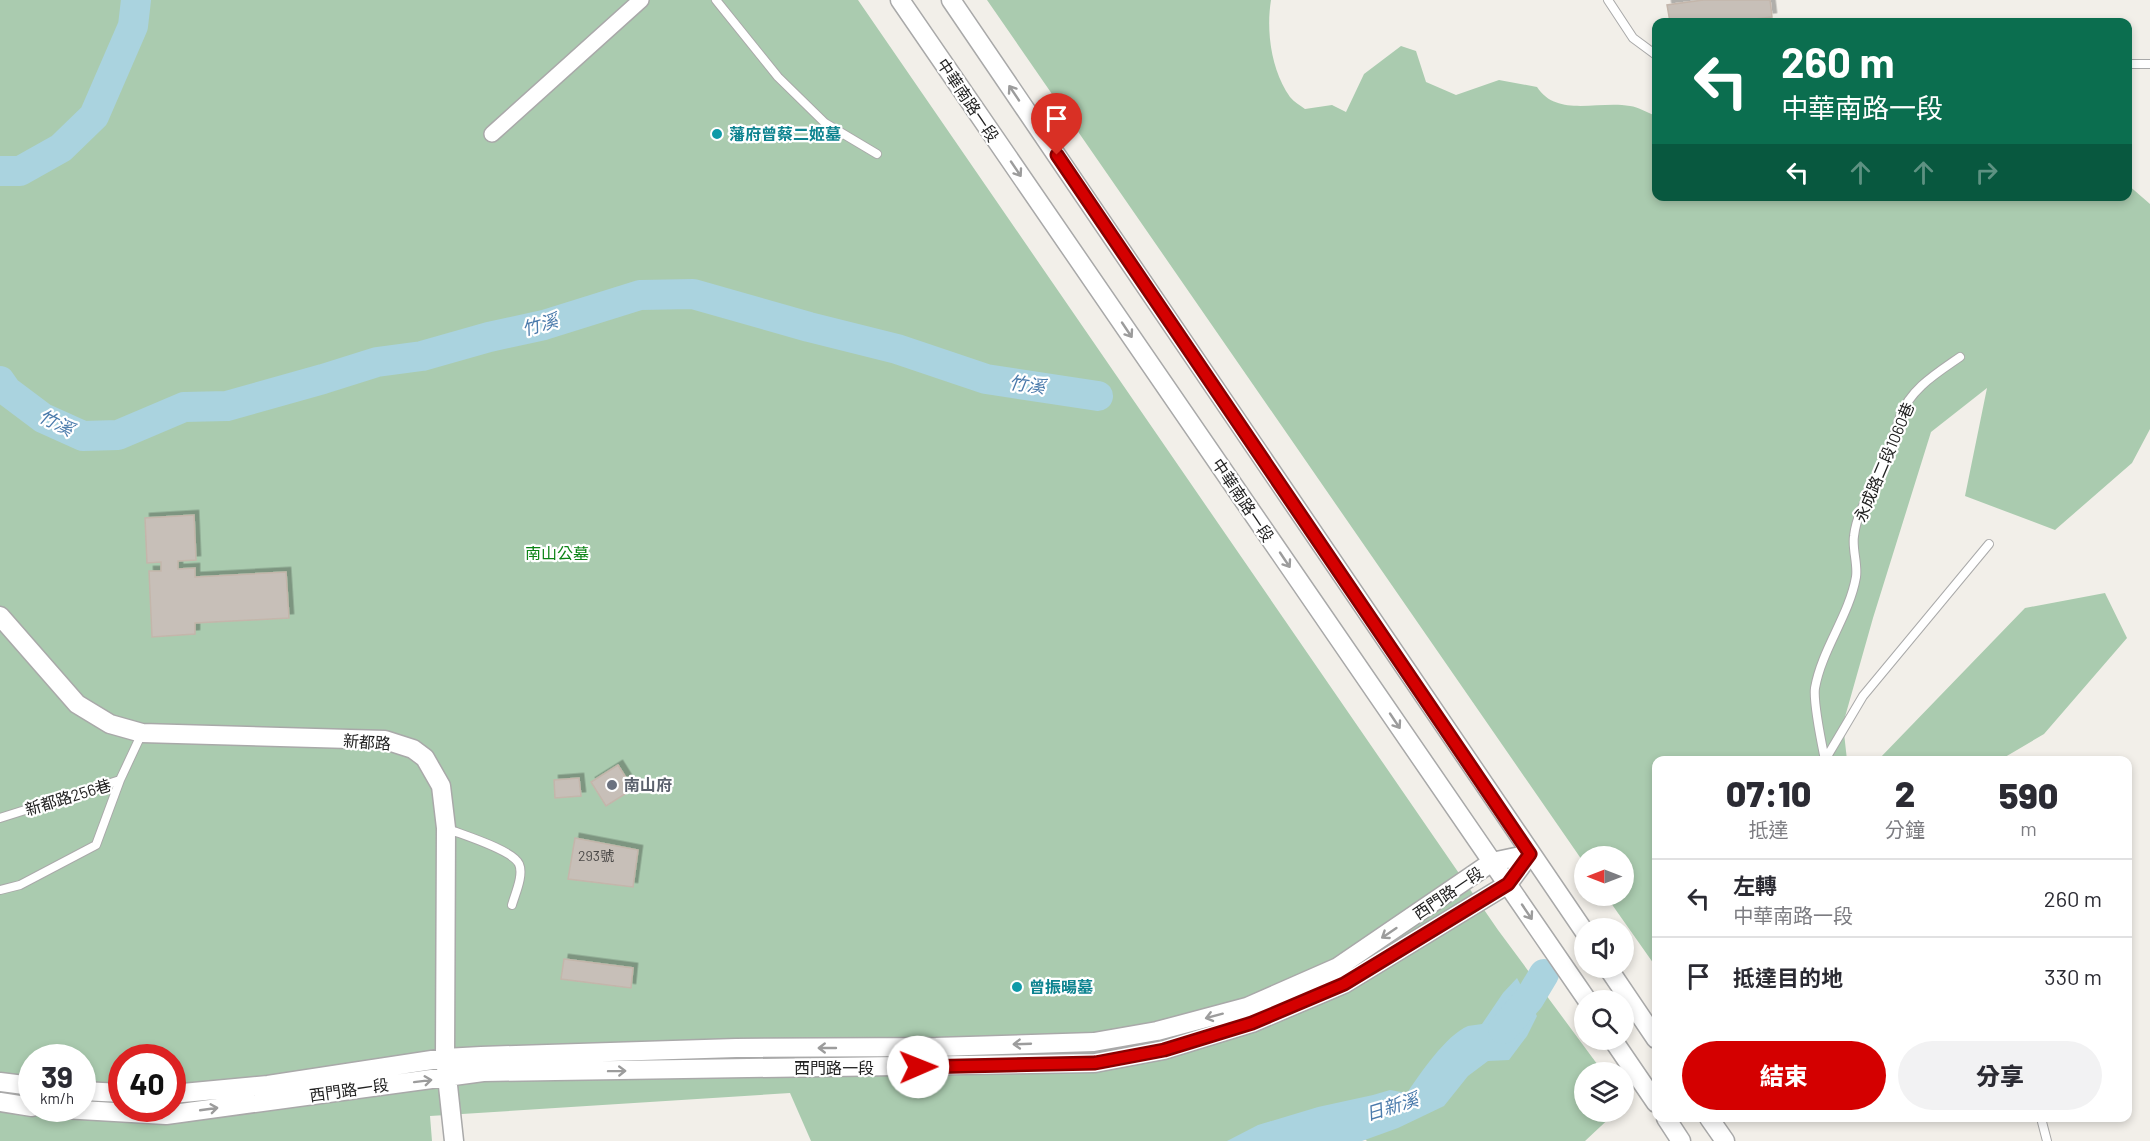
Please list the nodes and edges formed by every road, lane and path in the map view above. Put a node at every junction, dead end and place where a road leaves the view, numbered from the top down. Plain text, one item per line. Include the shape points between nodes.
1 (641, 0) edge
2 (716, 0) edge
3 (900, 0) edge
4 (951, 0) edge
5 (1608, 0) edge
6 (1652, 52) edge
7 (2150, 63) edge
8 (2132, 64) edge
9 (492, 134) dead end
10 (876, 154) dead end
11 (1960, 357) dead end
12 (1989, 544) dead end
13 (0, 616) edge
14 (142, 733) junction
15 (1824, 756) edge
16 (1827, 756) edge
17 (120, 780) junction
18 (0, 818) edge
19 (446, 828) junction
20 (1530, 854) junction
21 (1492, 862) junction
22 (1508, 884) junction
23 (0, 890) edge
24 (512, 905) dead end
25 (1574, 918) edge
26 (1615, 978) edge
27 (1580, 990) edge
28 (1652, 1033) edge
29 (1620, 1050) edge
30 (446, 1058) junction
31 (447, 1078) junction
32 (0, 1082) edge
33 (18, 1084) edge
34 (186, 1093) edge
35 (1652, 1097) edge
36 (0, 1102) edge
37 (18, 1105) edge
38 (96, 1111) edge
39 (1668, 1122) edge
40 (1712, 1122) edge
41 (2043, 1122) edge
42 (454, 1141) edge
43 (1681, 1141) edge
44 (1725, 1141) edge
45 (2047, 1141) edge

1 - 9 street
2 - 10 lane via 778,77 825,123
3 -> 21 street, 中華南路一段
20 -> 4 street
5 - 6 lane via 1633,38
7 - 8 lane
11 - 15 lane, 永成路二段1060巷 via 1913,395 1901,414 1886,463 1865,500 1854,536 1856,576 1815,690
12 - 16 lane via 1863,696
13 - 14 street, 新都路 via 77,704 110,724
14 - 17 lane, 新都路256巷
14 - 19 street, 新都路 via 385,740 414,748 425,758 441,786
17 - 18 lane, 新都路256巷
17 - 23 lane via 96,845 20,885
19 - 24 lane via 510,854 519,864
19 - 30 street, 新都路
20 - 21 street, 西門路一段
20 - 22 street, 西門路一段
20 - 25 street
21 - 22 street, 中華南路一段
21 -> 30 street, 西門路一段 via 1338,967 1247,1007 1157,1032 1083,1042 564,1052
22 -> 27 street, 中華南路一段
31 -> 22 street, 西門路一段 via 483,1072 1095,1063 1164,1050 1273,1015 1344,984
26 - 28 street
29 - 35 street
30 - 31 street, 新都路
30 - 34 street, 西門路一段 via 268,1085
38 -> 31 street, 西門路一段 via 166,1115
31 - 42 street, 新都路
32 - 33 street
36 - 37 street
39 - 43 street
40 - 44 street
41 - 45 lane

